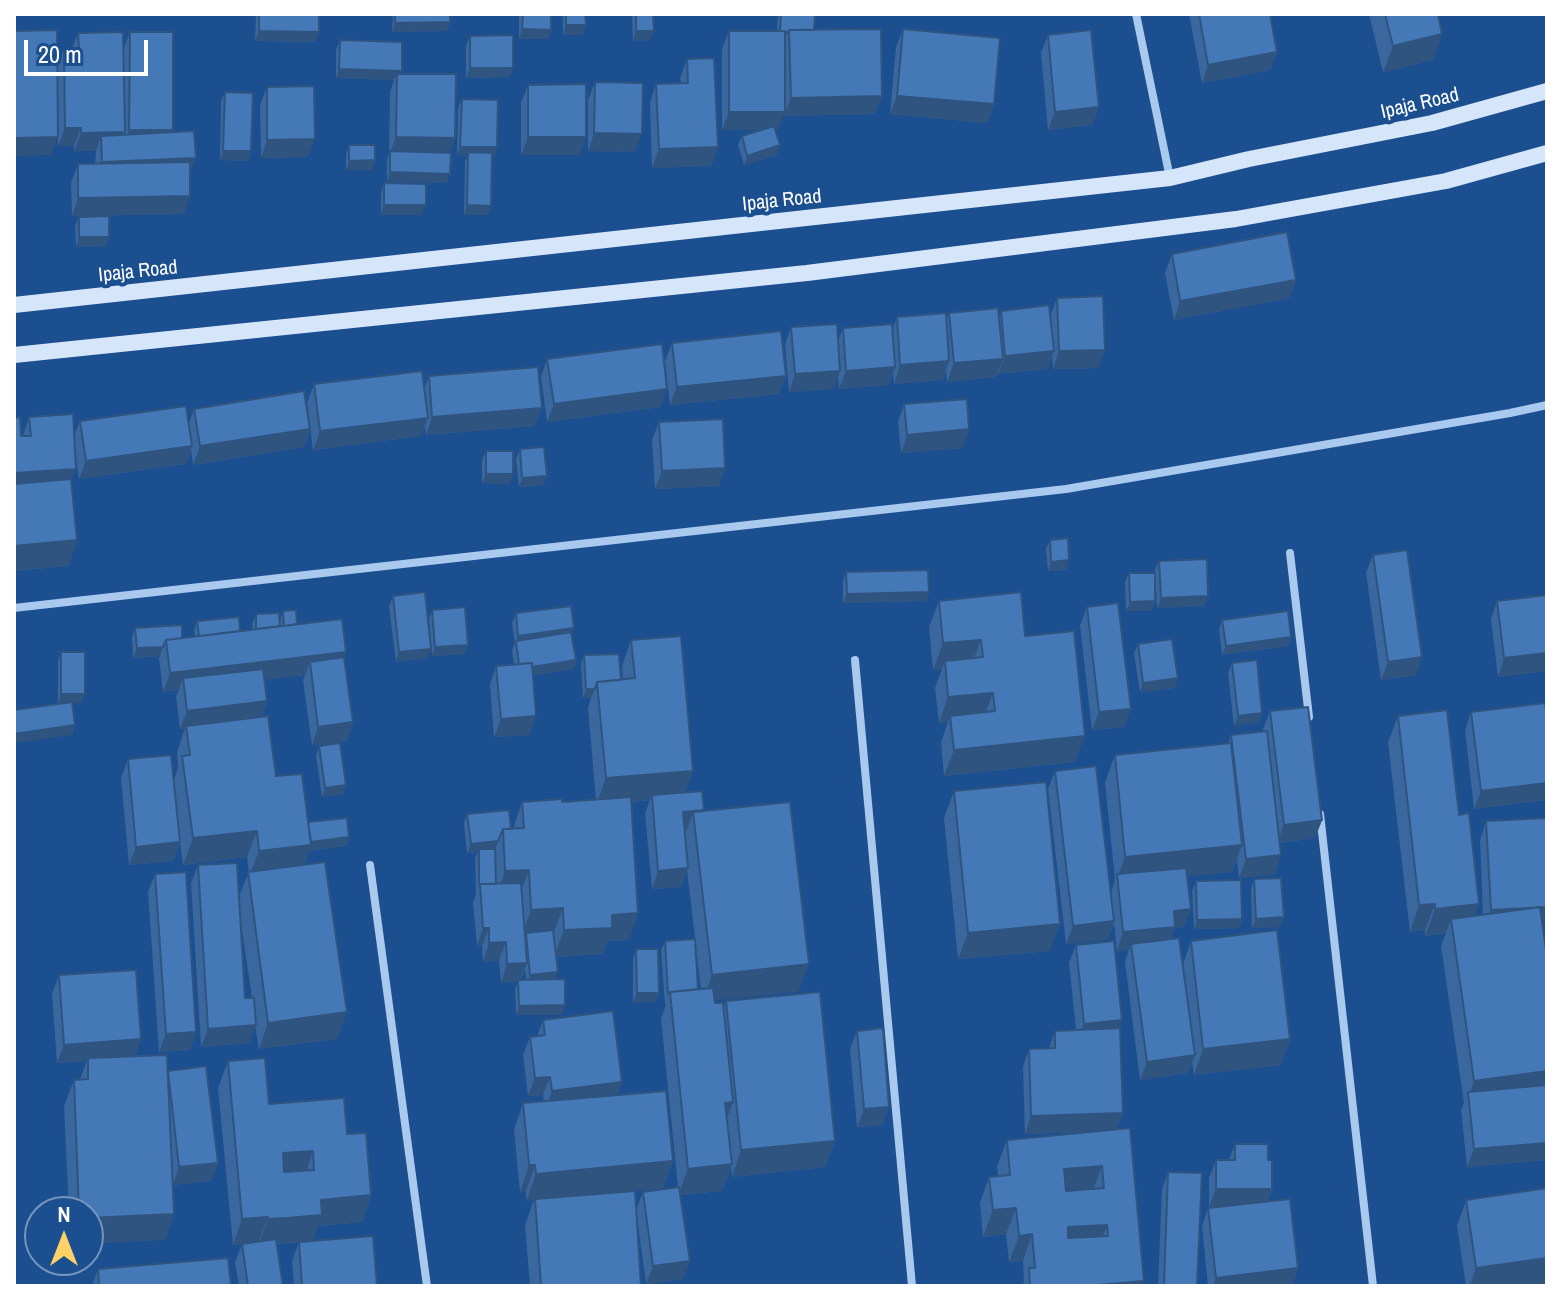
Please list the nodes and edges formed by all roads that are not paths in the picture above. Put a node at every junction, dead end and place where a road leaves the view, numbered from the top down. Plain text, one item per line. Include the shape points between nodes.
1 (1136, 14) edge
2 (1547, 91) edge
3 (1547, 153) edge
4 (1170, 178) junction
5 (14, 305) edge
6 (14, 355) edge
7 (1547, 405) edge
8 (1290, 553) dead end
9 (14, 608) edge
10 (855, 660) dead end
11 (1310, 724) edge
12 (1319, 802) edge
13 (370, 865) dead end
14 (427, 1286) edge
15 (912, 1286) edge
16 (1373, 1286) edge

1 - 4 street
2 - 4 main road, Ipaja Road via 1432,123
3 - 6 main road via 1446,181 1236,219 807,273
4 - 5 main road, Ipaja Road
7 - 9 street via 1066,489
8 - 11 street
10 - 15 street
12 - 16 street
13 - 14 street

